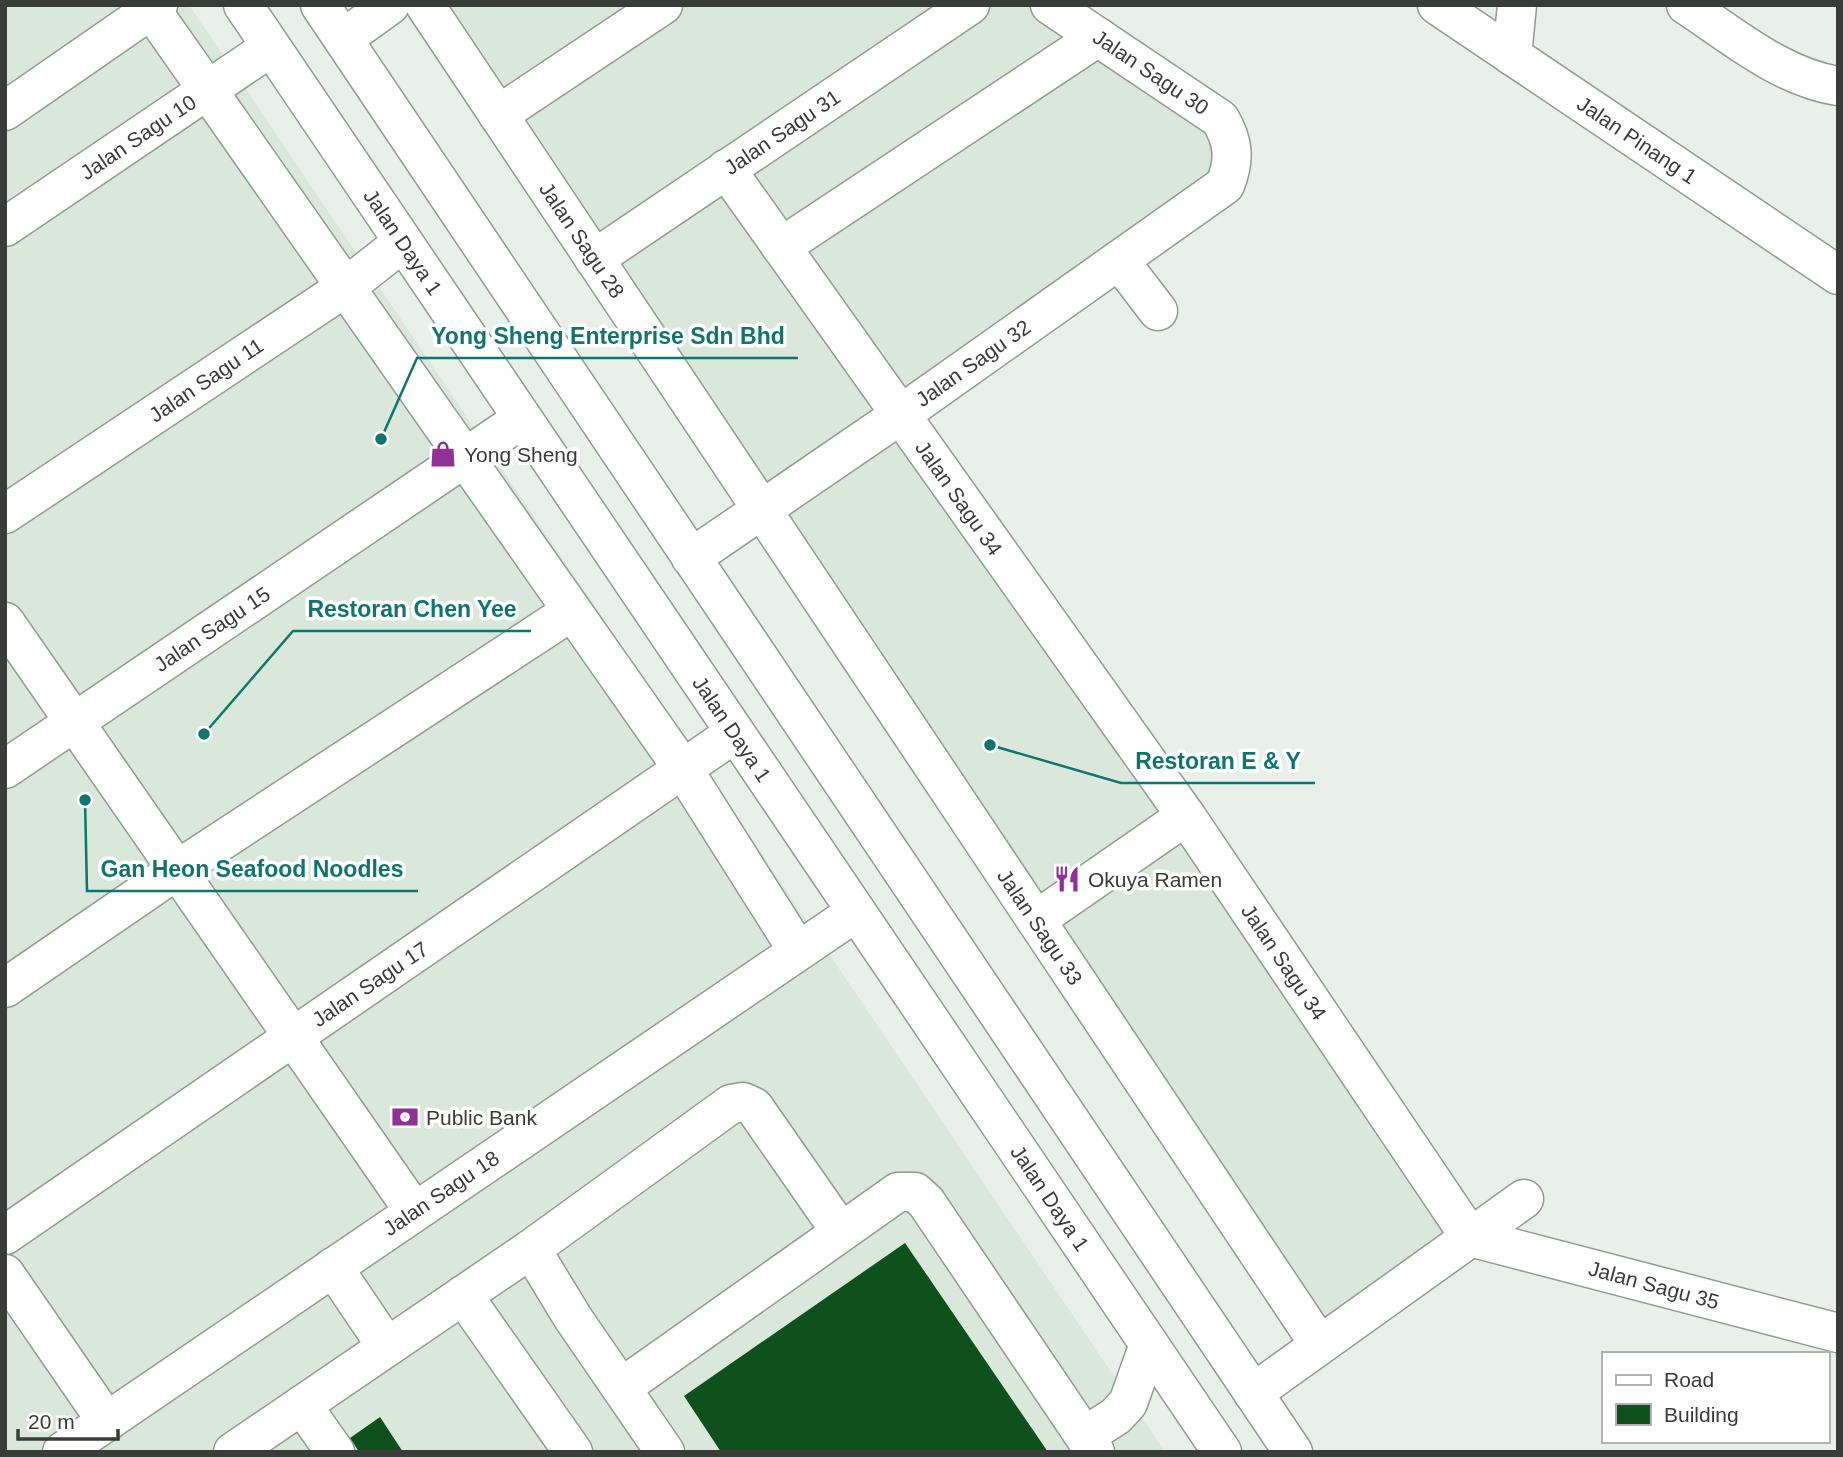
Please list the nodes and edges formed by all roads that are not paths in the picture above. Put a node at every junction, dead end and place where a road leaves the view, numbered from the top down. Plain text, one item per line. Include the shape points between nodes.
1 (243, 5) edge
2 (320, 5) edge
3 (390, 5) edge
4 (425, 5) edge
5 (663, 5) edge
6 (970, 5) edge
7 (1050, 5) edge
8 (1437, 5) edge
9 (1517, 5) edge
10 (1686, 5) edge
11 (153, 7) edge
12 (1098, 37) junction
13 (344, 38) junction
14 (271, 47) junction
15 (1511, 56) junction
16 (1838, 86) edge
17 (207, 90) junction
18 (5, 111) edge
19 (498, 115) junction
20 (1233, 152) joint
21 (726, 169) junction
22 (5, 227) edge
23 (403, 242) junction
24 (781, 247) junction
25 (594, 259) junction
26 (1119, 260) junction
27 (1834, 267) edge
28 (346, 287) junction
29 (1158, 311) dead end
30 (900, 415) junction
31 (522, 419) junction
32 (465, 457) junction
33 (762, 510) junction
34 (5, 514) edge
35 (691, 558) junction
36 (572, 611) junction
37 (5, 622) edge
38 (75, 722) junction
39 (735, 733) junction
40 (5, 769) edge
41 (683, 769) junction
42 (1186, 816) junction
43 (177, 870) junction
44 (856, 912) junction
45 (1036, 920) junction
46 (799, 951) junction
47 (5, 988) edge
48 (293, 1037) junction
49 (1524, 1199) dead end
50 (414, 1211) junction
51 (841, 1233) junction
52 (5, 1235) edge
53 (1470, 1237) junction
54 (531, 1249) junction
55 (333, 1267) junction
56 (5, 1274) edge
57 (463, 1295) junction
58 (1838, 1333) edge
59 (1149, 1344) junction
60 (1319, 1344) junction
61 (387, 1347) junction
62 (621, 1388) junction
63 (1254, 1393) junction
64 (302, 1405) junction
65 (107, 1422) junction
66 (1090, 1444) edge
67 (62, 1452) edge
68 (233, 1452) edge
69 (335, 1452) edge
70 (573, 1452) edge
71 (665, 1452) edge
72 (1222, 1452) edge
73 (1293, 1452) edge

1 - 14 street, Jalan Daya 1
2 - 13 street
3 - 13 street
4 - 19 street, Jalan Sagu 28
5 - 19 street
6 - 21 street, Jalan Sagu 31
7 - 12 street, Jalan Sagu 30
8 - 15 street, Jalan Pinang 1
9 - 15 street
10 - 16 street via 1782,68
11 - 17 street
11 - 18 street
12 - 20 street, Jalan Sagu 30 via 1220,118
12 - 24 street
13 - 35 street
14 - 17 street, Jalan Sagu 10
14 - 23 street, Jalan Daya 1
15 - 27 street, Jalan Pinang 1
17 - 22 street, Jalan Sagu 10
17 - 28 street
19 - 25 street, Jalan Sagu 28
20 - 26 street, Jalan Sagu 32 via 1225,185
21 - 24 street, Jalan Sagu 34
21 - 25 street, Jalan Sagu 31
23 - 28 street, Jalan Sagu 11
23 - 31 street, Jalan Daya 1
24 - 30 street, Jalan Sagu 34
25 - 33 street, Jalan Sagu 28
26 - 29 street
26 - 30 street, Jalan Sagu 32
28 - 32 street
28 - 34 street, Jalan Sagu 11
30 - 33 street, Jalan Sagu 32
30 - 42 street, Jalan Sagu 34
31 - 32 street, Jalan Sagu 15
31 - 39 street, Jalan Daya 1
32 - 36 street
32 - 38 street, Jalan Sagu 15
33 - 35 street, Jalan Sagu 32
33 - 45 street, Jalan Sagu 33
35 - 63 street
36 - 41 street
36 - 43 street
37 - 38 street
38 - 40 street, Jalan Sagu 15
38 - 43 street
39 - 41 street, Jalan Sagu 17
39 - 44 street, Jalan Daya 1
41 - 46 street
41 - 48 street, Jalan Sagu 17
42 - 45 street
42 - 53 street, Jalan Sagu 34
43 - 47 street
43 - 48 street
44 - 46 street, Jalan Sagu 18
44 - 59 street, Jalan Daya 1
45 - 60 street, Jalan Sagu 33
46 - 50 street, Jalan Sagu 18
48 - 50 street
48 - 52 street, Jalan Sagu 17
49 - 53 street
50 - 55 street, Jalan Sagu 18
51 - 54 street via 754,1107 743,1102 731,1104
51 - 62 street
51 - 66 street via 898,1192 915,1192
53 - 58 street, Jalan Sagu 35
53 - 60 street
54 - 57 street
54 - 62 street
55 - 61 street
55 - 65 street, Jalan Sagu 18
56 - 65 street
57 - 61 street
57 - 70 street
59 - 66 street via 1128,1403
59 - 72 street, Jalan Daya 1
60 - 63 street
61 - 64 street
62 - 71 street
63 - 73 street
64 - 68 street
64 - 69 street
65 - 67 street, Jalan Sagu 18

